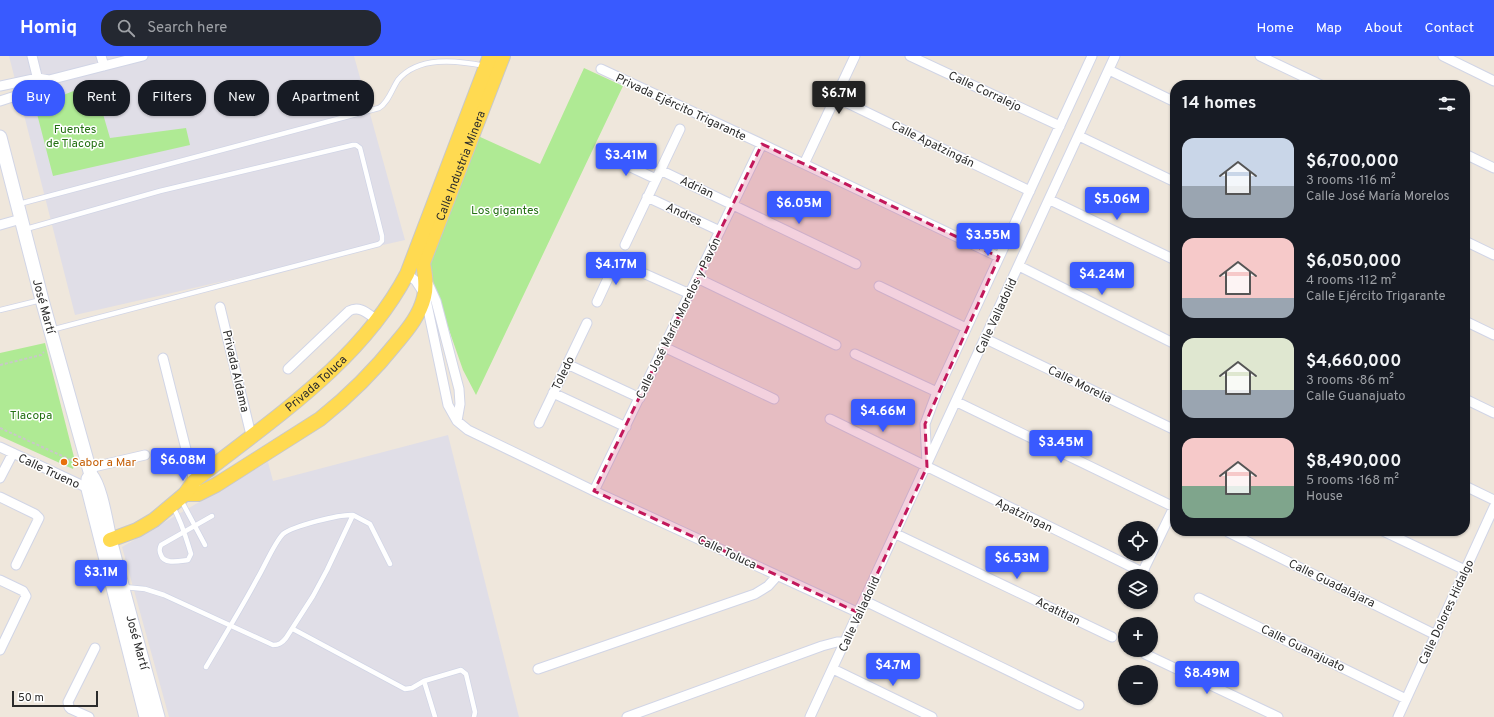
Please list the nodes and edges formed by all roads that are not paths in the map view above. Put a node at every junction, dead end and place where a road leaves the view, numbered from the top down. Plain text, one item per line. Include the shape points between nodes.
1 (32, 56) edge
2 (101, 56) edge
3 (144, 56) edge
4 (502, 56) edge
5 (855, 56) edge
6 (910, 56) edge
7 (1115, 56) edge
8 (1260, 56) edge
9 (1443, 56) edge
10 (1088, 57) edge
11 (488, 61) edge
12 (104, 66) junction
13 (601, 69) dead end
14 (1109, 70) junction
15 (38, 78) junction
16 (49, 80) joint
17 (1310, 80) edge
18 (1494, 82) edge
19 (0, 86) edge
20 (12, 97) edge
21 (835, 97) junction
22 (1170, 100) edge
23 (0, 101) edge
24 (1060, 126) junction
25 (680, 129) dead end
26 (1079, 136) junction
27 (762, 144) junction
28 (1, 145) edge
29 (606, 155) dead end
30 (1470, 156) edge
31 (804, 164) junction
32 (1494, 168) edge
33 (660, 170) junction
34 (656, 179) junction
35 (1170, 180) edge
36 (1030, 191) junction
37 (647, 197) junction
38 (1050, 200) junction
39 (733, 204) junction
40 (18, 205) junction
41 (23, 224) junction
42 (0, 226) edge
43 (720, 231) junction
44 (1470, 243) edge
45 (625, 245) dead end
46 (1494, 255) edge
47 (999, 258) junction
48 (1170, 258) edge
49 (856, 264) dead end
50 (1019, 266) junction
51 (409, 268) junction
52 (425, 276) junction
53 (697, 278) junction
54 (879, 286) dead end
55 (690, 294) junction
56 (425, 295) junction
57 (42, 300) junction
58 (597, 302) dead end
59 (220, 307) dead end
60 (0, 310) edge
61 (377, 320) junction
62 (587, 323) dead end
63 (1470, 323) edge
64 (966, 328) junction
65 (1494, 335) edge
66 (51, 336) junction
67 (986, 339) junction
68 (1170, 342) edge
69 (836, 345) dead end
70 (664, 348) junction
71 (855, 354) dead end
72 (163, 358) dead end
73 (567, 364) junction
74 (288, 369) dead end
75 (937, 392) junction
76 (553, 393) junction
77 (640, 398) junction
78 (774, 399) dead end
79 (1470, 401) edge
80 (957, 402) junction
81 (1494, 413) edge
82 (830, 419) dead end
83 (457, 421) junction
84 (539, 423) dead end
85 (626, 426) junction
86 (1170, 428) edge
87 (251, 435) junction
88 (0, 447) edge
89 (12, 453) junction
90 (145, 455) dead end
91 (89, 466) junction
92 (927, 467) junction
93 (0, 478) edge
94 (1470, 488) edge
95 (93, 491) junction
96 (594, 491) junction
97 (186, 494) junction
98 (0, 497) edge
99 (1494, 500) edge
100 (1170, 504) edge
101 (1494, 507) edge
102 (1170, 514) edge
103 (353, 515) junction
104 (212, 516) dead end
105 (195, 526) junction
106 (185, 532) junction
107 (896, 534) junction
108 (1236, 536) edge
109 (1394, 536) edge
110 (110, 540) junction
111 (205, 545) dead end
112 (390, 564) dead end
113 (16, 565) dead end
114 (1465, 570) junction
115 (777, 576) junction
116 (0, 580) edge
117 (117, 587) junction
118 (1199, 598) dead end
119 (864, 601) junction
120 (859, 614) junction
121 (230, 626) junction
122 (292, 629) junction
123 (1436, 635) junction
124 (1112, 637) dead end
125 (845, 642) junction
126 (1, 645) edge
127 (95, 648) dead end
128 (1151, 657) edge
129 (206, 667) dead end
130 (538, 669) dead end
131 (833, 669) junction
132 (424, 681) junction
133 (1406, 698) junction
134 (1079, 705) dead end
135 (89, 717) edge
136 (146, 717) edge
137 (158, 717) edge
138 (435, 717) edge
139 (474, 717) edge
140 (627, 717) edge
141 (810, 717) edge
142 (932, 717) edge
143 (1278, 717) edge
144 (1398, 717) edge

1 - 15 street
2 - 12 street
3 - 12 street
4 - 52 main road, Calle Industria Minera via 423,263
5 - 21 street
6 - 24 street, Calle Corralejo
7 - 14 street, Calle Valladolid
8 - 17 street
9 - 18 street
10 - 24 street, Calle Valladolid
11 - 40 lane via 434,60 420,63 398,80 379,108
11 - 51 main road, Calle Industria Minera
12 - 16 street
13 - 27 street, Privada Ejército Trigarante
14 - 22 street
14 - 26 street, Calle Valladolid
15 - 16 street
15 - 19 street
20 - 23 street
21 - 31 street
21 - 36 street, Calle Apatzingán
24 - 36 street, Calle Valladolid
25 - 33 street
26 - 35 street
26 - 38 street, Calle Valladolid
27 - 31 street, Privada Ejército Trigarante
27 - 39 street, Calle José María Morelos y Pavón
28 - 40 main road, José Martí
29 - 34 street
30 - 32 street
31 - 47 street, Privada Ejército Trigarante
33 - 34 street
33 - 39 street, Adrian
34 - 37 street
36 - 47 street, Calle Valladolid
37 - 43 street, Andres
37 - 45 street
38 - 48 street
38 - 50 street, Calle Valladolid
39 - 43 street, Calle José María Morelos y Pavón
39 - 49 street, Adrian
40 - 41 main road, José Martí
41 - 42 street
41 - 57 main road, José Martí
41 - 66 lane via 356,145 360,148 382,236 379,244
43 - 53 street, Calle José María Morelos y Pavón
44 - 46 street
47 - 64 street, Calle Valladolid
50 - 67 street, Calle Valladolid
50 - 68 street
51 - 52 street via 417,267
51 - 56 street, Privada Toluca
51 - 61 main road, Privada Toluca via 394,297
52 - 56 main road, Privada Toluca
52 - 83 street via 436,301 459,389
53 - 55 street, Calle José María Morelos y Pavón
53 - 69 street
54 - 64 street
55 - 58 street via 616,261
55 - 70 street, Calle José María Morelos y Pavón
56 - 83 street, Privada Toluca via 445,394
56 - 97 main road, Privada Toluca via 409,328 381,362 335,407 222,481
57 - 60 lane
57 - 66 main road, José Martí
59 - 87 street, Privada Aldama
61 - 74 street via 360,309 349,311
61 - 87 main road, Privada Toluca via 351,351
62 - 73 street, Toledo
63 - 65 street
64 - 75 street, Calle Valladolid
66 - 91 main road, José Martí
67 - 80 street, Calle Valladolid
67 - 86 street, Calle Morelia
70 - 77 street, Calle José María Morelos y Pavón
70 - 78 street
71 - 75 street
72 - 97 street
73 - 76 street, Toledo
73 - 77 street
75 - 92 street, Calle Valladolid via 925,424
76 - 84 street, Toledo
76 - 85 street
77 - 85 street, Calle José María Morelos y Pavón
79 - 81 street
80 - 92 street, Calle Valladolid
80 - 100 street
82 - 92 street
83 - 96 street, Privada Toluca via 476,434
85 - 96 street, Calle José María Morelos y Pavón
87 - 97 main road, Privada Toluca
88 - 89 street, Calle Trueno
89 - 93 street
89 - 95 street, Calle Trueno
90 - 91 street
91 - 95 main road, José Martí via 88,479
92 - 102 street, Apatzingan via 1140,571 1144,570
92 - 107 street, Calle Valladolid
94 - 99 street
95 - 110 main road, José Martí
95 - 117 main road, José Martí
96 - 115 street, Calle Toluca
97 - 105 lane
97 - 106 lane via 178,517
97 - 110 main road, Privada Toluca via 145,526
98 - 113 street via 39,518
101 - 114 street, Calle Dolores Hidalgo
103 - 112 lane via 370,524
103 - 121 lane via 341,515 293,528 283,534
103 - 122 lane via 326,570
104 - 105 lane
105 - 106 lane
105 - 111 lane
106 - 106 lane via 161,545 159,550 163,560 169,562 190,558
107 - 119 street, Calle Valladolid
107 - 124 street, Acatitlan
108 - 123 street, Calle Guadalajara
109 - 114 street
110 - 117 main road, José Martí
114 - 123 street, Calle Dolores Hidalgo
115 - 120 street, Calle Toluca
115 - 130 street via 768,586 755,594
116 - 126 street via 23,591 26,596
117 - 121 lane via 154,592
117 - 136 main road, José Martí
117 - 137 main road, José Martí
118 - 133 street, Calle Guanajuato
119 - 120 street, Calle Valladolid
119 - 134 street
120 - 125 street, Calle Valladolid
121 - 122 lane via 273,645 282,643
121 - 129 lane
122 - 132 lane via 405,689
123 - 133 street, Calle Dolores Hidalgo
125 - 131 street, Calle Valladolid
125 - 140 street via 822,646
127 - 135 street via 68,702 71,709
128 - 143 street
131 - 141 street, Calle Valladolid
131 - 142 street
132 - 138 lane
132 - 139 lane via 457,670 464,671 475,712
133 - 144 street, Calle Dolores Hidalgo

